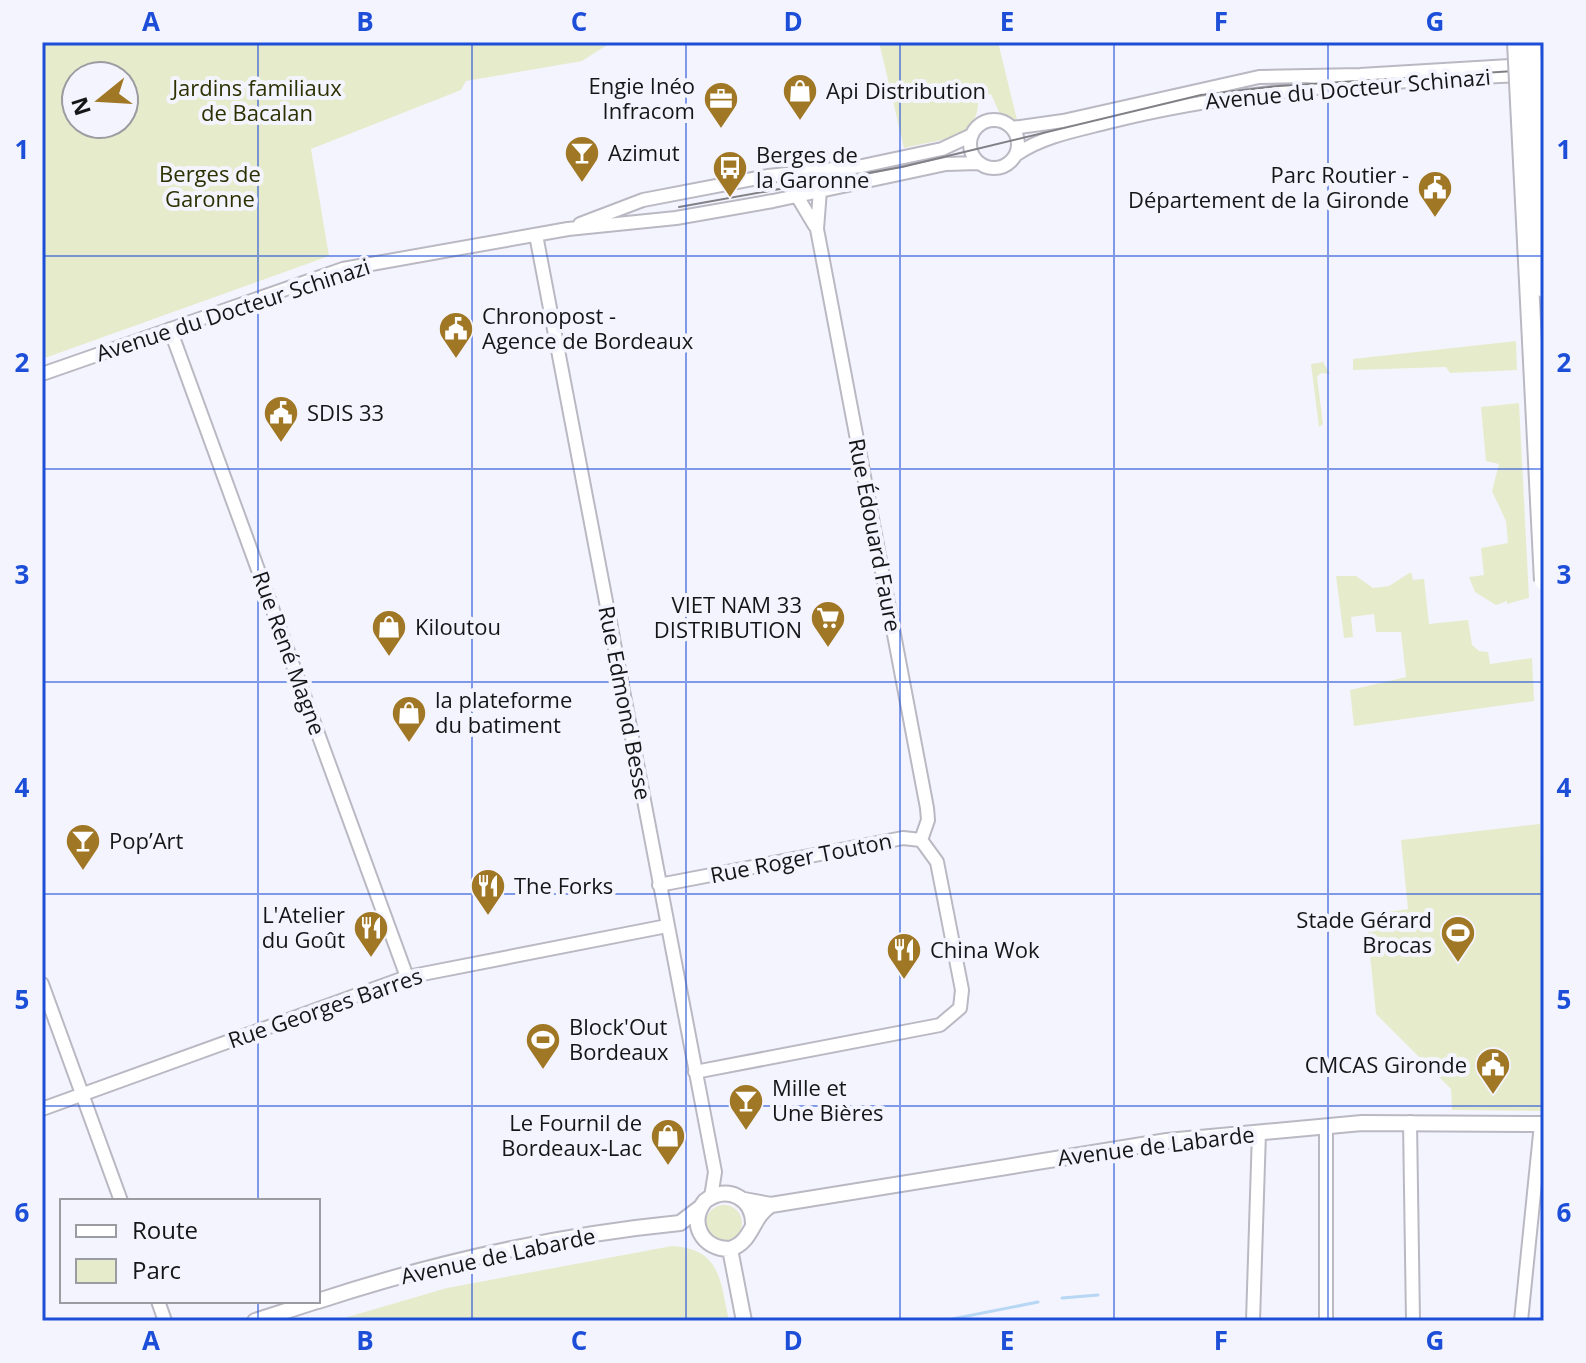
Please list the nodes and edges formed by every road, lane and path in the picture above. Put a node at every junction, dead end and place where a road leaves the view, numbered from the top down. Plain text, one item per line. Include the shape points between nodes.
1 (1517, 42) edge
2 (1531, 42) edge
3 (1544, 64) edge
4 (1544, 74) edge
5 (1012, 128) junction
6 (972, 135) junction
7 (1017, 154) junction
8 (978, 163) junction
9 (820, 190) junction
10 (797, 196) junction
11 (568, 229) junction
12 (817, 229) junction
13 (536, 235) junction
14 (1544, 288) edge
15 (170, 329) junction
16 (42, 374) edge
17 (1544, 581) edge
18 (921, 840) junction
19 (659, 885) junction
20 (667, 926) junction
21 (407, 977) junction
22 (42, 984) edge
23 (695, 1072) junction
24 (82, 1095) junction
25 (42, 1109) edge
26 (1410, 1122) junction
27 (1542, 1124) edge
28 (1326, 1126) junction
29 (1259, 1132) junction
30 (715, 1172) junction
31 (738, 1197) junction
32 (120, 1199) edge
33 (706, 1202) junction
34 (771, 1205) junction
35 (680, 1223) junction
36 (753, 1226) junction
37 (700, 1234) junction
38 (730, 1249) junction
39 (320, 1300) edge
40 (311, 1303) edge
41 (255, 1321) edge
42 (744, 1321) edge
43 (1253, 1321) edge
44 (1326, 1321) edge
45 (1413, 1321) edge
46 (1521, 1321) edge

1 - 17 highway, bridge
2 - 14 highway, bridge
3 - 5 street, Avenue du Docteur Schinazi via 1259,77
4 - 7 street, Avenue du Docteur Schinazi via 1235,96 1067,133
5 - 6 street via 989,120
5 - 7 street
6 - 8 street via 971,151
6 - 11 street, Avenue du Docteur Schinazi via 956,145 888,161 768,176 643,200
7 - 8 street via 1000,168
8 - 9 street, Avenue du Docteur Schinazi via 923,167
9 - 10 street, Avenue du Docteur Schinazi
9 - 12 street, Rue Édouard Faure
10 - 11 street, Avenue du Docteur Schinazi via 676,218
10 - 12 street, Rue Édouard Faure
11 - 13 street, Avenue du Docteur Schinazi
12 - 18 street, Rue Édouard Faure via 927,808
13 - 15 street, Avenue du Docteur Schinazi via 343,269
13 - 19 street, Rue Edmond Besse
15 - 16 street, Avenue du Docteur Schinazi
15 - 21 street, Rue René Magne
18 - 19 street, Rue Roger Touton via 903,838
18 - 23 street, Rue Roger Touton via 937,862 962,1000 955,1016 940,1025
19 - 20 street, Rue Edmond Besse
20 - 21 street, Rue Georges Barres
20 - 23 street, Rue Edmond Besse
21 - 24 street, Rue Georges Barres
22 - 24 street
23 - 30 street, Rue Edmond Besse
24 - 25 street, Rue Georges Barres
24 - 32 street
26 - 27 main road, Avenue de Labarde
26 - 28 main road, Avenue de Labarde
26 - 45 street
27 - 46 street
28 - 29 main road, Avenue de Labarde
28 - 44 street
29 - 34 main road, Avenue de Labarde via 1167,1141
29 - 43 street
30 - 31 street, Rue Edmond Besse
30 - 33 street, Rue Edmond Besse
31 - 33 main road
31 - 34 main road, Avenue de Labarde
31 - 36 main road via 752,1212
33 - 35 main road, Avenue de Labarde
33 - 37 main road via 697,1220
34 - 36 main road
35 - 37 main road
35 - 39 main road, Avenue de Labarde via 494,1254
36 - 38 main road via 747,1239
37 - 38 main road via 712,1246
38 - 42 main road
40 - 41 main road, Avenue de Labarde

